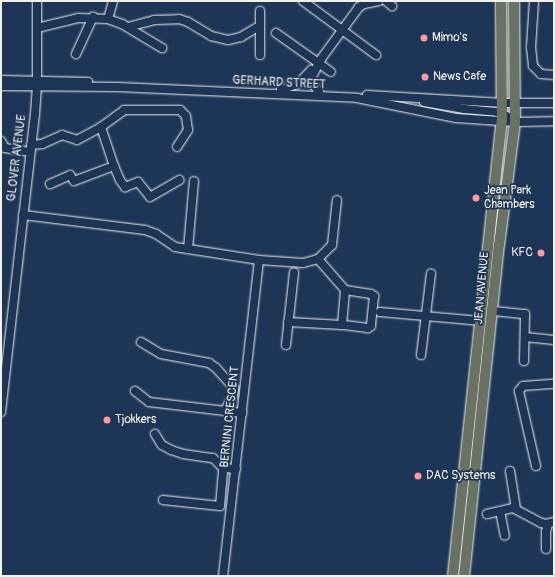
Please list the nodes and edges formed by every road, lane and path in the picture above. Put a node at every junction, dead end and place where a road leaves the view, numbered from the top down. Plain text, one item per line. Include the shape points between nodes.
1 (37, 1) edge
2 (113, 1) edge
3 (303, 1) edge
4 (379, 1) edge
5 (501, 1) edge
6 (514, 1) edge
7 (534, 1) edge
8 (260, 11) dead end
9 (94, 18) junction
10 (108, 19) junction
11 (259, 26) junction
12 (128, 27) junction
13 (37, 28) junction
14 (342, 30) junction
15 (276, 33) dead end
16 (162, 48) dead end
17 (76, 54) dead end
18 (260, 55) dead end
19 (376, 55) dead end
20 (319, 62) junction
21 (331, 72) dead end
22 (554, 75) edge
23 (308, 77) junction
24 (1, 80) edge
25 (37, 83) junction
26 (1, 86) edge
27 (281, 90) junction
28 (319, 92) junction
29 (554, 103) edge
30 (515, 104) junction
31 (502, 113) junction
32 (554, 121) edge
33 (515, 122) junction
34 (101, 127) junction
35 (1, 142) edge
36 (177, 146) dead end
37 (30, 148) junction
38 (114, 166) junction
39 (180, 180) dead end
40 (194, 181) dead end
41 (50, 184) dead end
42 (337, 200) dead end
43 (23, 215) junction
44 (188, 249) junction
45 (499, 256) junction
46 (318, 259) junction
47 (259, 260) junction
48 (294, 272) dead end
49 (431, 274) dead end
50 (345, 290) junction
51 (494, 310) junction
52 (380, 312) dead end
53 (426, 315) junction
54 (480, 321) junction
55 (288, 322) junction
56 (342, 325) junction
57 (525, 337) junction
58 (554, 340) edge
59 (478, 341) junction
60 (140, 342) dead end
61 (286, 346) dead end
62 (421, 356) dead end
63 (524, 361) dead end
64 (554, 384) edge
65 (135, 391) dead end
66 (226, 409) junction
67 (1, 412) edge
68 (242, 413) junction
69 (154, 434) dead end
70 (536, 466) dead end
71 (223, 468) junction
72 (236, 469) junction
73 (510, 471) dead end
74 (163, 500) dead end
75 (516, 508) junction
76 (500, 511) junction
77 (487, 514) dead end
78 (551, 523) edge
79 (505, 536) dead end
80 (546, 549) dead end
81 (223, 576) edge
82 (453, 576) edge
83 (464, 576) edge

1 - 13 street, GLOVER AVENUE
2 - 10 street
3 - 14 street
4 - 14 street via 364,4
5 - 31 main road, JEAN AVENUE
6 - 30 main road, JEAN AVENUE
7 - 22 street via 531,47 533,66 541,74
8 - 11 street
9 - 10 street
9 - 13 street via 64,20
9 - 17 street
10 - 12 street
11 - 12 street via 241,37 228,40 211,36 179,19 154,20
11 - 18 street
12 - 16 street
13 - 25 street, GLOVER AVENUE
14 - 19 street
14 - 20 street
15 - 20 street
20 - 21 street
20 - 23 street
23 - 27 street via 294,86
23 - 28 street
24 - 25 street, GERHARD STREET
25 - 26 street, GERHARD STREET
25 - 27 street, GERHARD STREET
25 - 31 street, GERHARD STREET via 356,98 456,118
25 - 37 street, GLOVER AVENUE
27 - 28 street, GERHARD STREET
28 - 31 street, GERHARD STREET via 408,97
29 - 30 street, GERHARD STREET
30 - 31 street, GERHARD STREET
30 - 33 main road, JEAN AVENUE
31 - 33 street, GERHARD STREET
31 - 54 main road, JEAN AVENUE
32 - 33 street, GERHARD STREET
33 - 45 main road, JEAN AVENUE
34 - 36 street via 124,110 180,110 186,116 188,130
34 - 37 street via 77,140 62,136
34 - 38 street
35 - 37 street via 5,148
37 - 43 street, GLOVER AVENUE
38 - 39 street via 123,185 129,186 138,182 150,197
38 - 41 street via 74,181 70,175
40 - 44 street
42 - 46 street via 332,245
43 - 44 street via 145,230 175,247
43 - 67 street, GLOVER AVENUE
44 - 47 street
45 - 51 main road, JEAN AVENUE
45 - 59 main road via 494,258 492,263 484,330
46 - 47 street via 293,263
46 - 50 street
47 - 68 street, BERNINI CRESCENT
48 - 55 street
49 - 53 street
50 - 56 street
50 - 56 street via 371,294 375,299 374,311 372,326 368,328
51 - 57 street via 525,314
51 - 83 main road, JEAN AVENUE
52 - 53 street
53 - 54 street
53 - 62 street
54 - 59 main road, JEAN AVENUE
55 - 56 street
55 - 61 street
57 - 58 street
57 - 63 street
59 - 82 main road, JEAN AVENUE
60 - 66 street via 156,352 209,363 216,368 234,388
64 - 70 street via 523,386 519,391
65 - 66 street via 148,402
66 - 68 street
68 - 72 street, BERNINI CRESCENT
69 - 71 street via 162,445 170,450 213,458
71 - 72 street
71 - 74 street via 220,506
72 - 81 street, BERNINI CRESCENT
73 - 75 street
75 - 76 street
75 - 78 street via 541,523
76 - 77 street
76 - 79 street
78 - 80 street via 546,532

